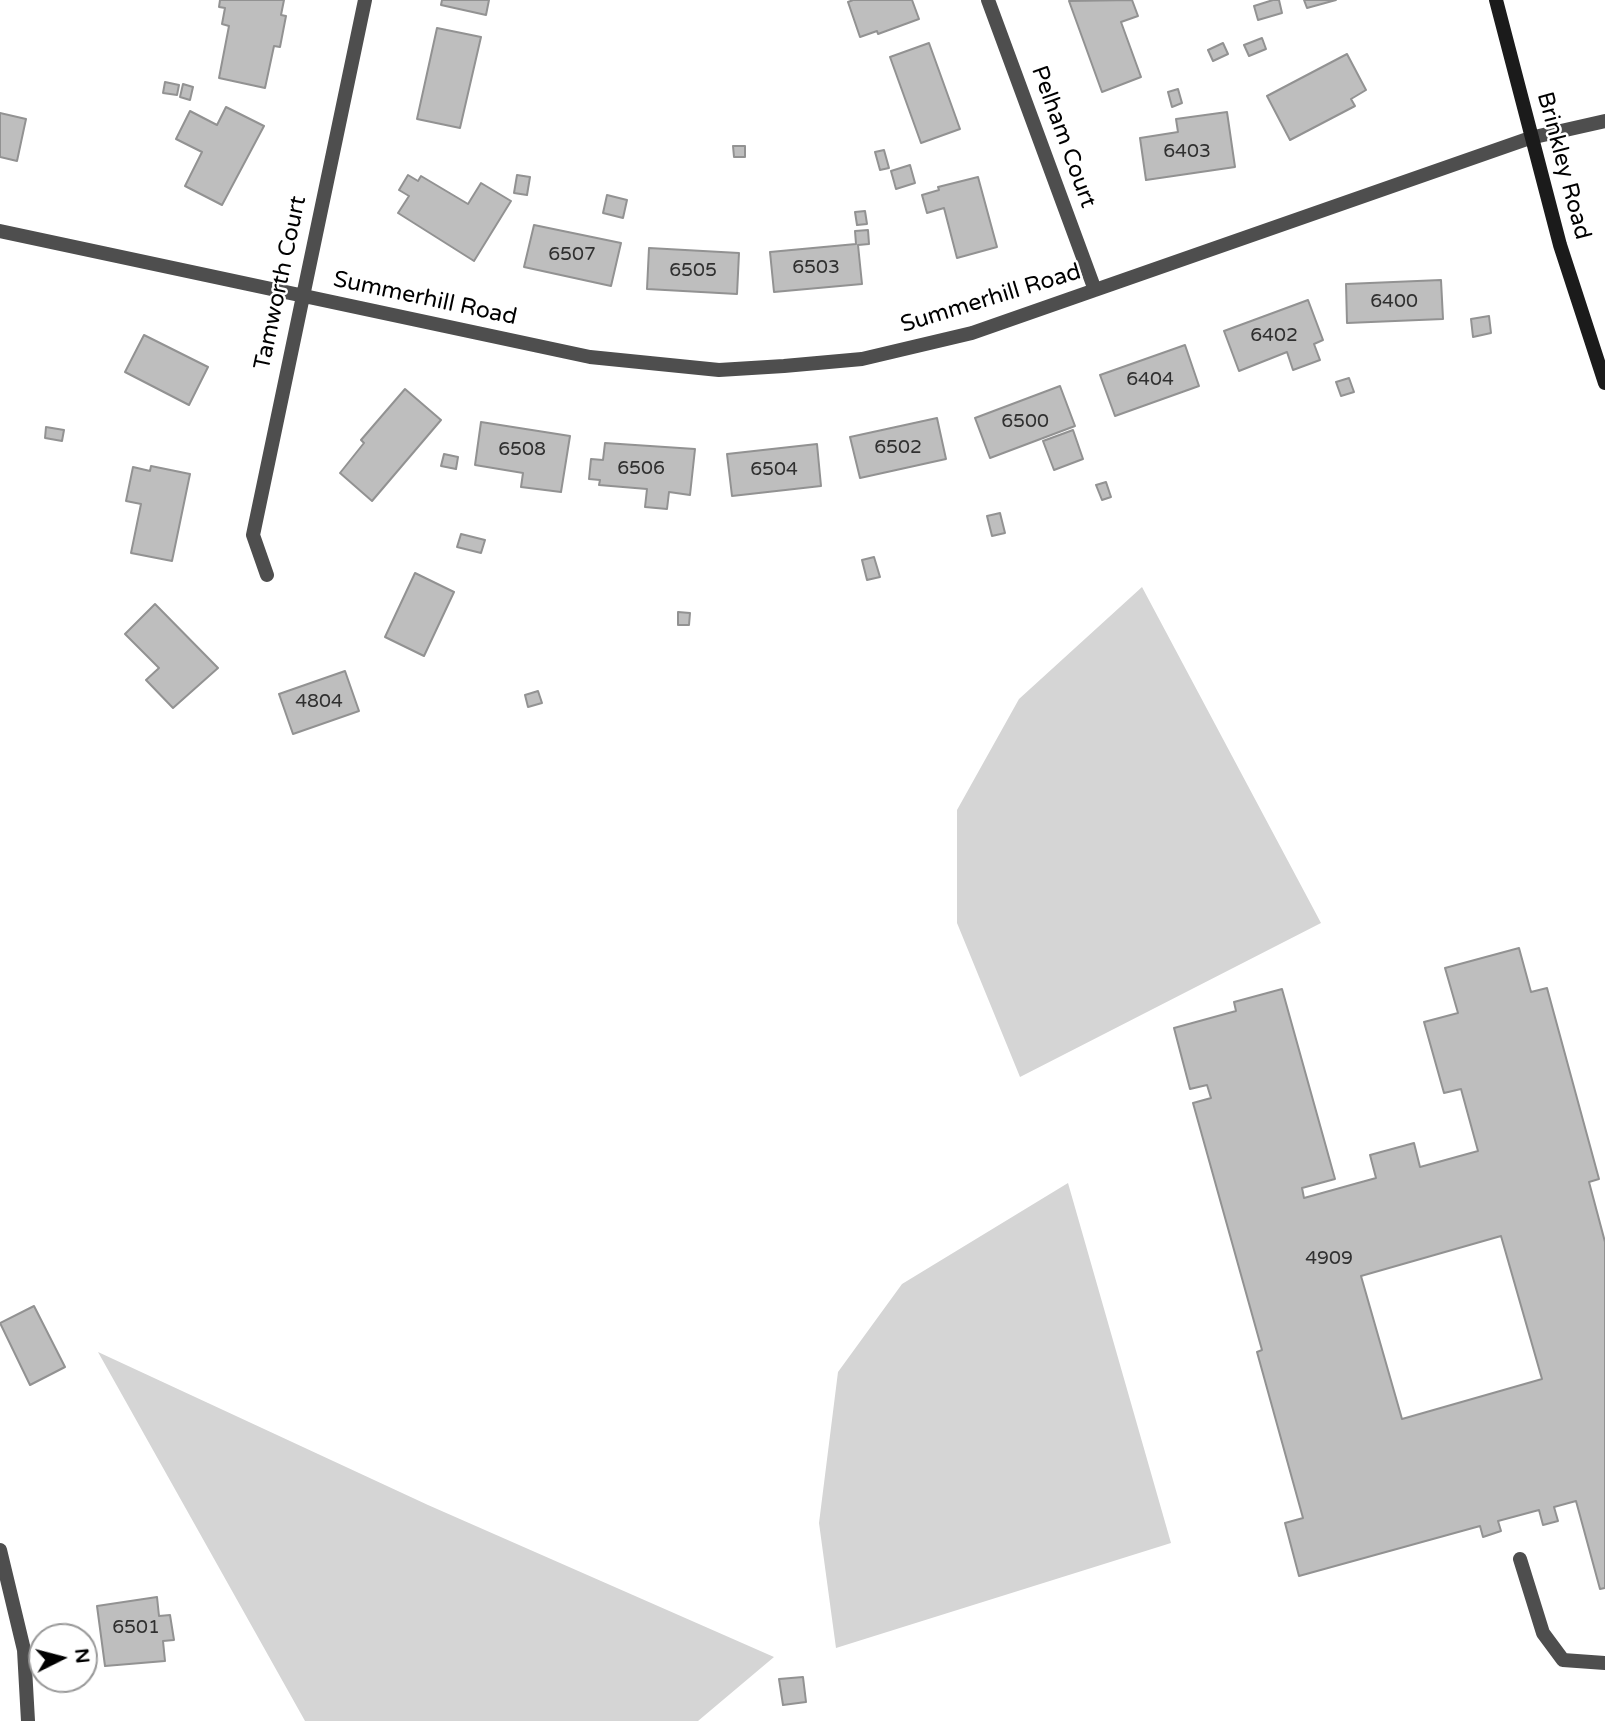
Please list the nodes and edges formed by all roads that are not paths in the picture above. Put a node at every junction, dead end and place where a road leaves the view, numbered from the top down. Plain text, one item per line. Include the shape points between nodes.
1 (365, 0) edge
2 (988, 0) edge
3 (1496, 0) edge
4 (1605, 121) edge
5 (1530, 138) junction
6 (0, 231) edge
7 (1095, 290) junction
8 (301, 296) junction
9 (1605, 383) edge
10 (267, 575) dead end
11 (0, 1550) edge
12 (1520, 1559) dead end
13 (1605, 1663) edge
14 (28, 1721) edge

1 - 8 street, Tamworth Court
2 - 7 street, Pelham Court
3 - 5 main road, Brinkley Road
4 - 5 street, Summerhill Road
5 - 7 street, Summerhill Road
5 - 9 main road, Brinkley Road
6 - 8 street, Summerhill Road
7 - 8 street, Summerhill Road via 972,333 862,359 719,370 590,357
8 - 10 street, Tamworth Court via 253,535
11 - 14 street via 24,1650
12 - 13 street via 1543,1633 1563,1661

